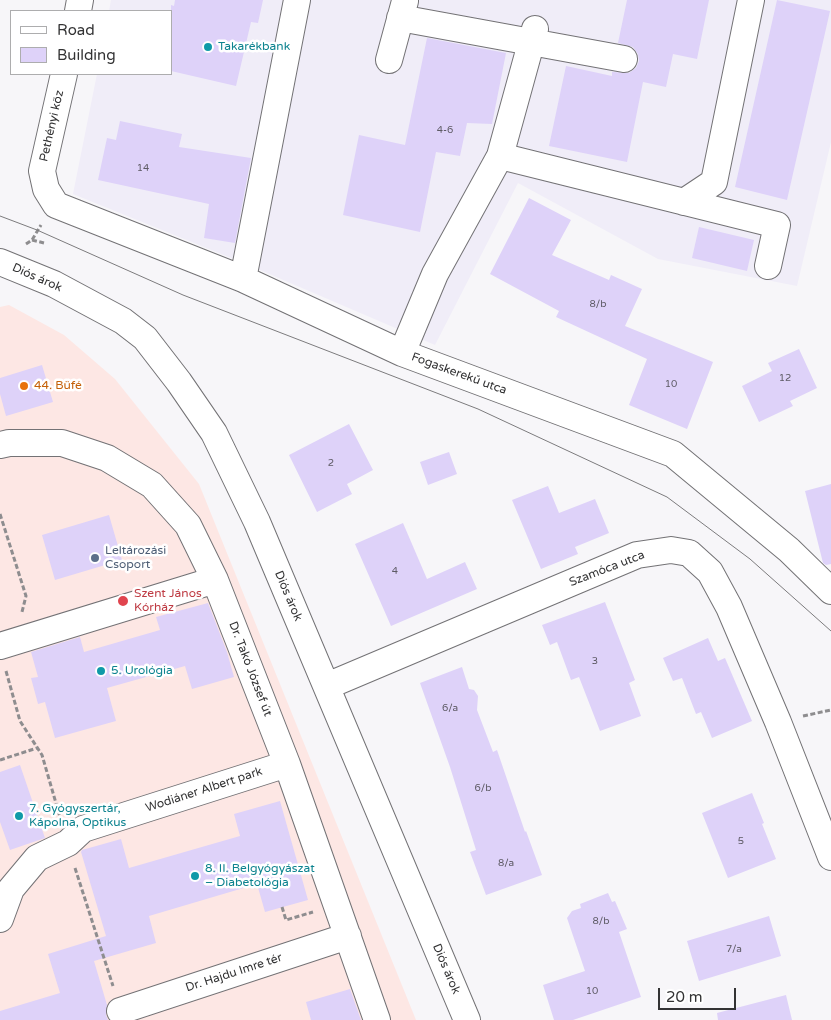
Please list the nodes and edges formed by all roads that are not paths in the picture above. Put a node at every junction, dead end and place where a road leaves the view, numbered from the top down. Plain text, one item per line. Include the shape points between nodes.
1 (297, 0) edge
2 (752, 0) edge
3 (403, 9) edge
4 (534, 35) junction
5 (624, 59) dead end
6 (389, 60) dead end
7 (64, 75) edge
8 (500, 156) junction
9 (684, 202) junction
10 (56, 205) joint
11 (1, 262) edge
12 (768, 266) dead end
13 (243, 279) junction
14 (402, 353) junction
15 (0, 445) edge
16 (215, 580) junction
17 (831, 591) edge
18 (0, 646) edge
19 (327, 686) junction
20 (287, 764) junction
21 (831, 857) edge
22 (0, 920) edge
23 (348, 936) junction
24 (120, 1010) dead end
25 (377, 1020) edge
26 (467, 1020) edge

1 - 13 street
2 - 9 street via 714,182
3 - 4 street
3 - 6 street
4 - 5 street
4 - 8 street
7 - 10 street, Pethényi köz via 42,171 46,188
8 - 9 street
8 - 14 street via 435,274
9 - 12 street via 776,226
10 - 13 street, Fogaskerekű utca
11 - 19 street, Diós árok via 54,284 123,321 145,338 179,382 214,433 253,513
13 - 14 street, Fogaskerekű utca
14 - 17 street, Fogaskerekű utca via 674,454 789,550
15 - 16 street, Dr. Takó József út via 62,443 107,458 152,485 188,525
16 - 18 street
16 - 20 street, Dr. Takó József út
19 - 21 street, Szamóca utca via 637,556 671,550 689,553 710,572 729,607
19 - 26 street, Diós árok
20 - 22 street, Wodiáner Albert park via 83,829 68,843 37,858 11,889
20 - 23 street, Dr. Takó József út
23 - 24 street, Dr. Hajdu Imre tér
23 - 25 street, Dr. Takó József út

